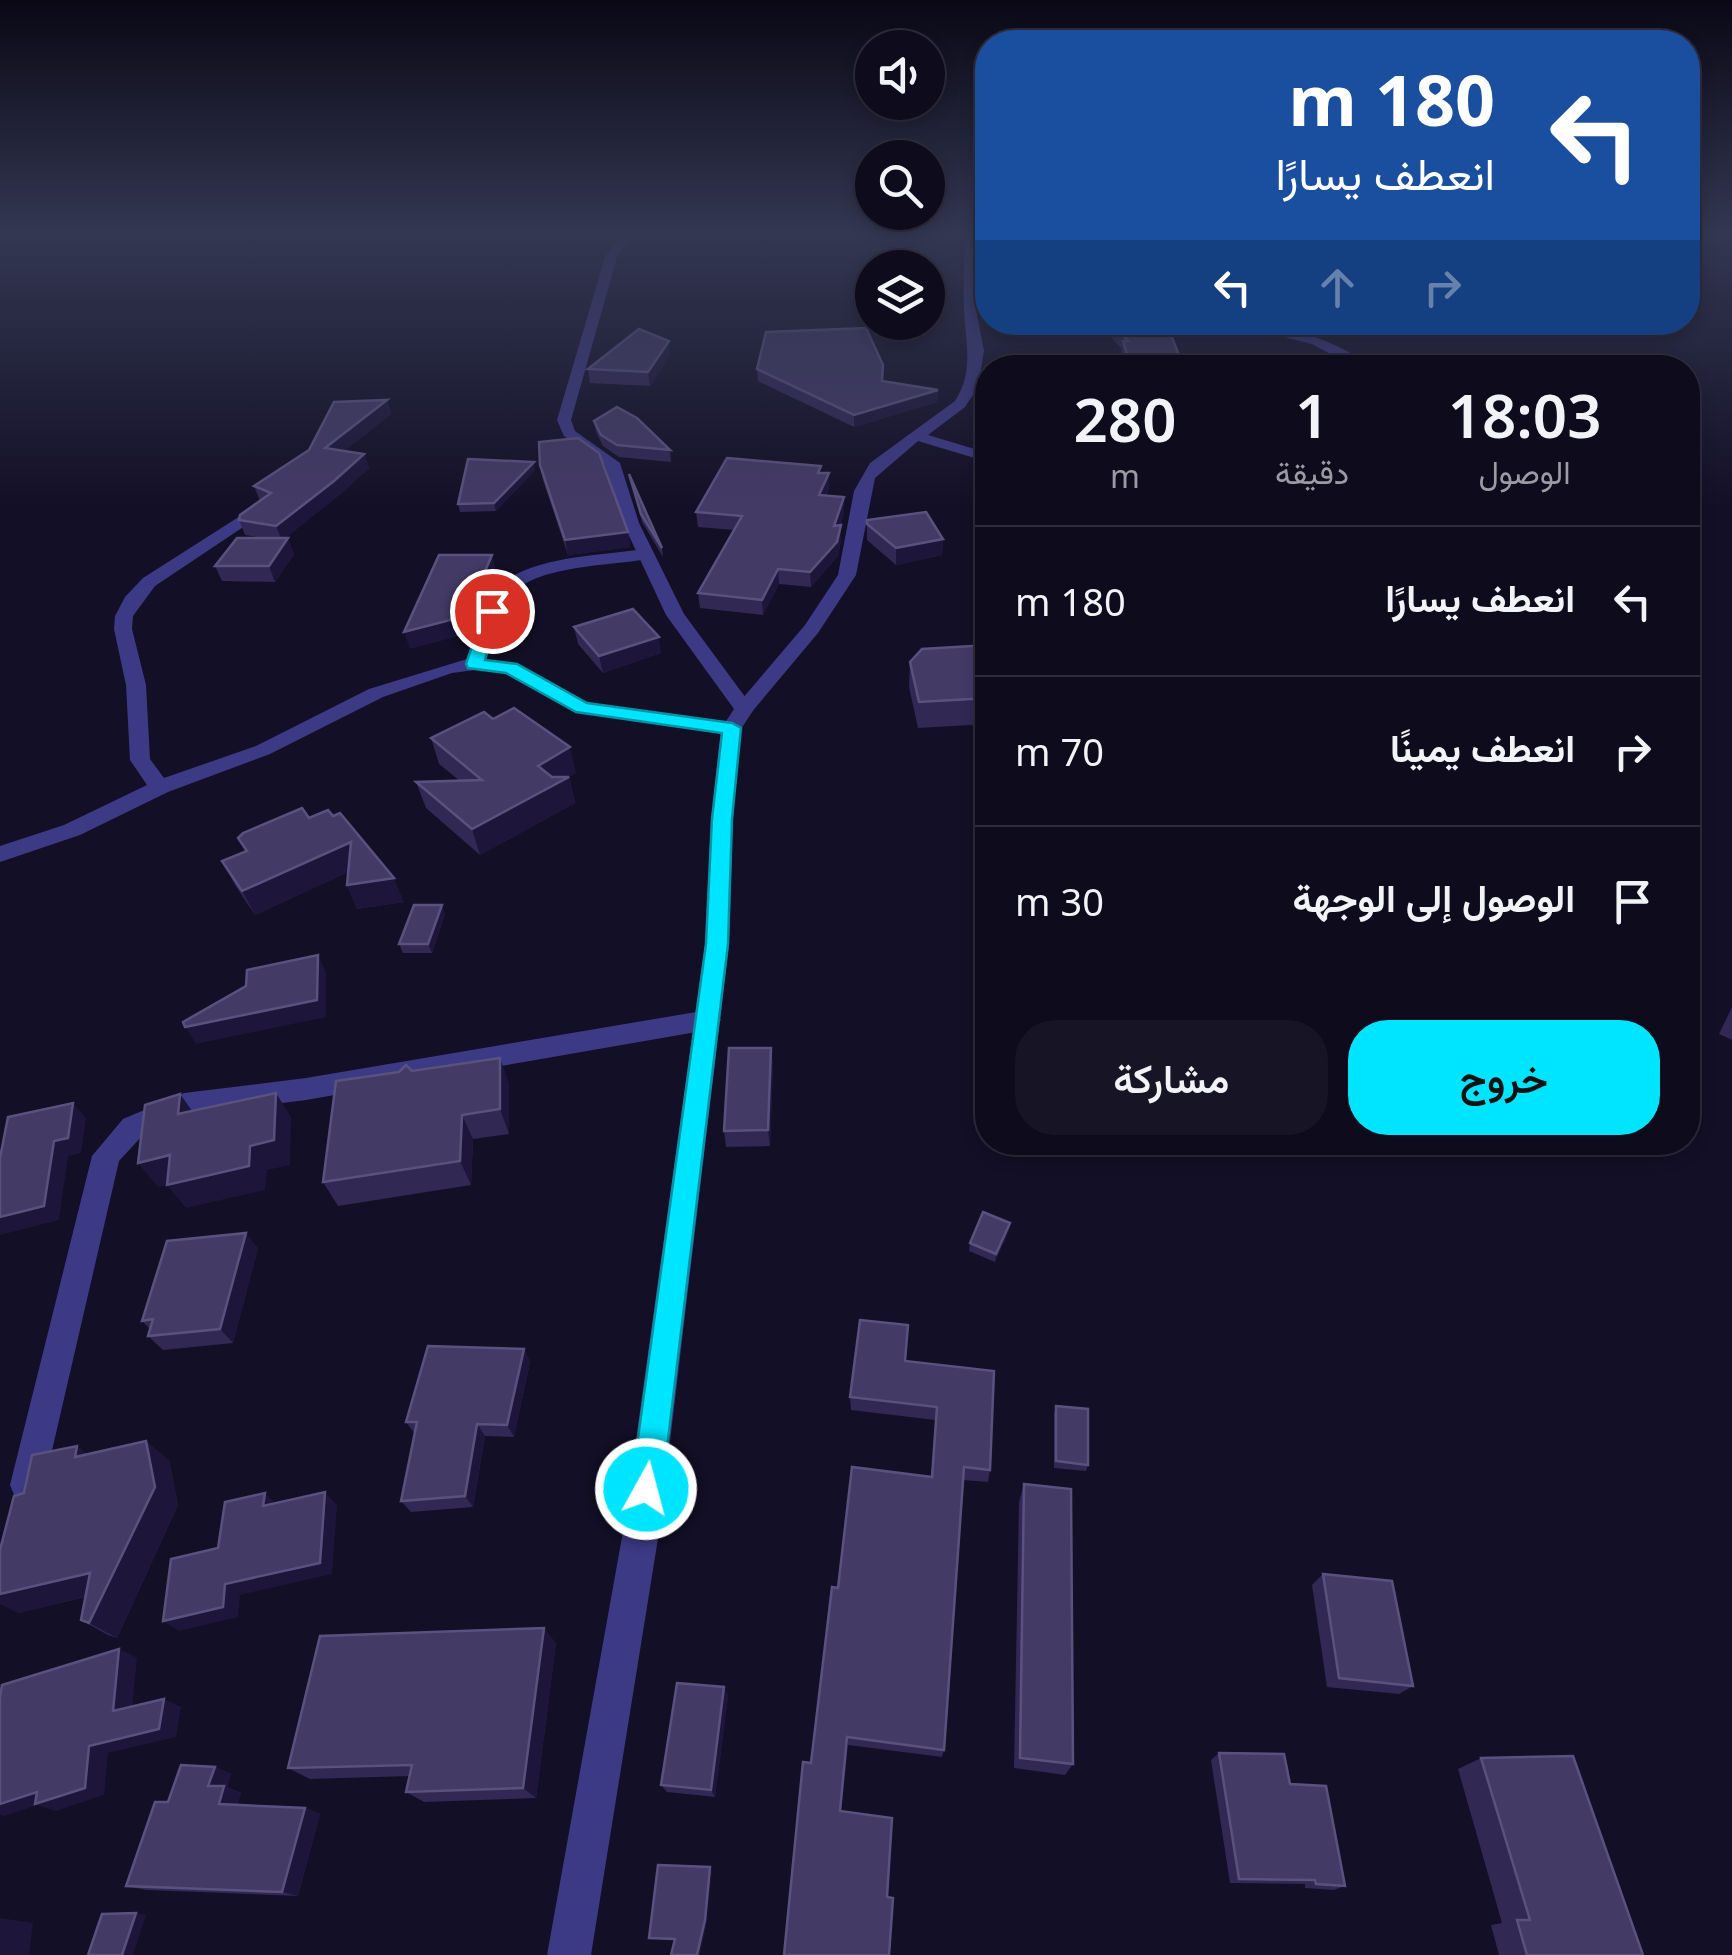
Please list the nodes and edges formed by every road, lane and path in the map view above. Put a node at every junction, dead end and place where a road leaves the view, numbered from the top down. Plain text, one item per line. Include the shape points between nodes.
1 (591, 326) edge
2 (973, 326) edge
3 (1289, 335) edge
4 (975, 355) edge
5 (1342, 355) edge
6 (975, 357) edge
7 (920, 437) junction
8 (975, 454) edge
9 (265, 506) edge
10 (646, 554) junction
11 (474, 664) junction
12 (738, 719) junction
13 (160, 787) junction
14 (0, 854) edge
15 (708, 1020) junction
16 (22, 1506) edge
17 (569, 1955) edge

1 - 10 street via 564,420 568,433 612,463
2 - 4 street
3 - 5 street
6 - 7 street via 960,404
7 - 8 street
7 - 12 street via 865,478 855,556 846,576 805,642 764,681
9 - 13 street via 161,573 124,616 140,760
10 - 11 street via 516,580 492,611
10 - 12 street
11 - 12 street via 510,668 582,708
11 - 13 street via 376,692 262,750
12 - 15 street
13 - 14 street via 72,830
15 - 16 street via 184,1104 133,1127 106,1156
15 - 17 street via 642,1526

